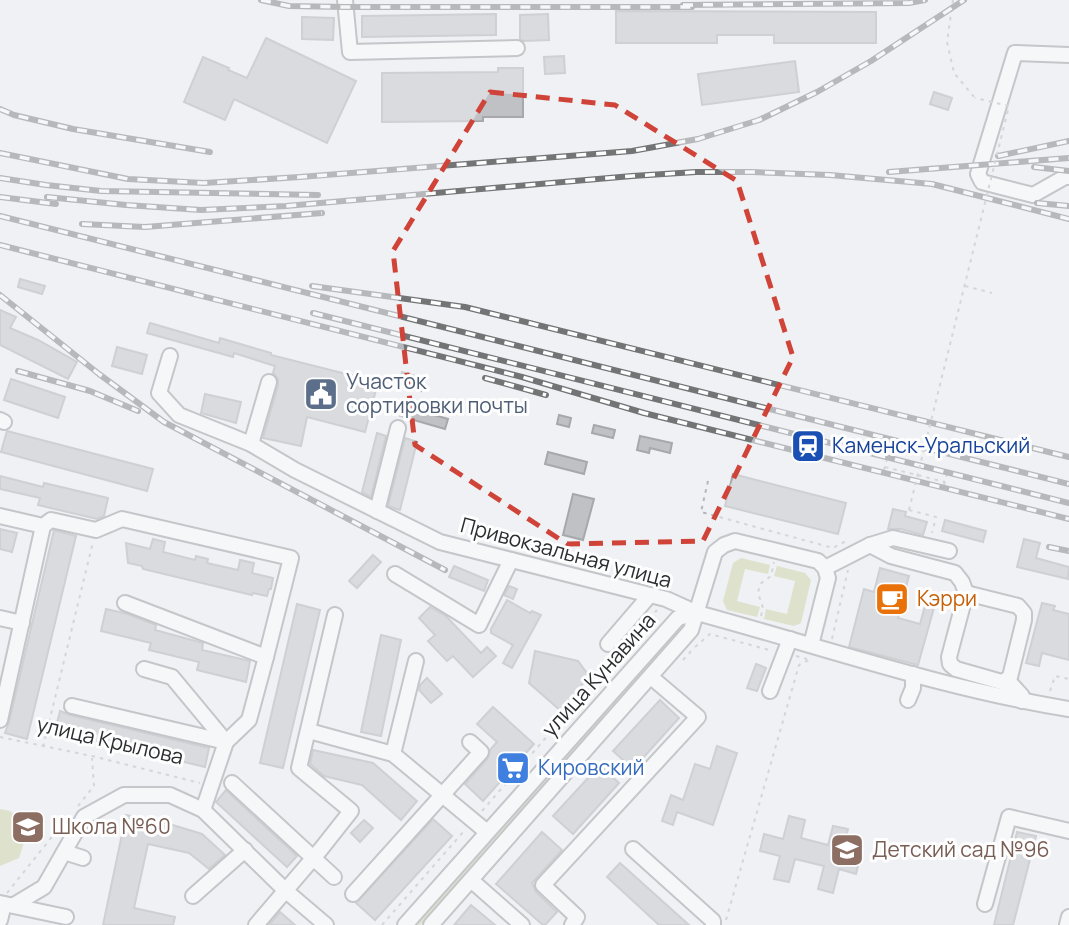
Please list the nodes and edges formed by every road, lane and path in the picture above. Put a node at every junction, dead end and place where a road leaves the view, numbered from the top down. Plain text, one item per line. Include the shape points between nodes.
1 (345, 0) edge
2 (953, 0) edge
3 (517, 48) dead end
4 (1069, 55) edge
5 (1069, 177) edge
6 (965, 286) junction
7 (992, 293) dead end
8 (170, 356) dead end
9 (269, 383) dead end
10 (398, 428) dead end
11 (251, 444) junction
12 (887, 459) dead end
13 (947, 474) dead end
14 (917, 475) junction
15 (708, 481) dead end
16 (377, 511) junction
17 (0, 516) edge
18 (43, 527) junction
19 (96, 530) junction
20 (782, 534) junction
21 (870, 545) junction
22 (928, 547) junction
23 (777, 551) junction
24 (949, 551) dead end
25 (852, 553) junction
26 (511, 560) junction
27 (825, 568) junction
28 (848, 570) dead end
29 (395, 575) dead end
30 (966, 593) junction
31 (650, 595) junction
32 (666, 599) junction
33 (125, 603) dead end
34 (697, 613) junction
35 (335, 615) dead end
36 (0, 618) edge
37 (22, 623) junction
38 (757, 629) junction
39 (790, 639) junction
40 (684, 640) junction
41 (608, 644) dead end
42 (753, 645) junction
43 (809, 652) junction
44 (785, 653) junction
45 (835, 653) junction
46 (266, 657) junction
47 (416, 661) dead end
48 (144, 669) dead end
49 (913, 674) junction
50 (652, 677) junction
51 (1069, 679) edge
52 (1003, 682) junction
53 (770, 691) dead end
54 (3, 693) edge
55 (1048, 697) dead end
56 (908, 700) dead end
57 (1022, 701) junction
58 (72, 706) dead end
59 (1069, 709) edge
60 (0, 720) edge
61 (309, 731) junction
62 (0, 737) edge
63 (470, 741) dead end
64 (226, 742) junction
65 (43, 747) junction
66 (393, 754) junction
67 (92, 756) junction
68 (232, 783) dead end
69 (211, 786) junction
70 (442, 795) junction
71 (77, 807) dead end
72 (203, 810) junction
73 (68, 817) dead end
74 (473, 821) junction
75 (1069, 831) edge
76 (487, 832) junction
77 (633, 849) dead end
78 (245, 850) junction
79 (64, 852) junction
80 (83, 858) dead end
81 (313, 858) junction
82 (334, 877) dead end
83 (471, 880) junction
84 (286, 891) junction
85 (354, 894) dead end
86 (193, 896) dead end
87 (7, 901) edge
88 (985, 904) dead end
89 (66, 917) dead end
90 (1069, 917) edge
91 (0, 920) edge
92 (256, 925) edge
93 (326, 925) edge
94 (382, 925) edge
95 (405, 925) edge
96 (431, 925) edge
97 (522, 925) edge
98 (572, 925) edge
99 (713, 925) edge
100 (725, 925) edge
101 (1067, 925) edge

1 - 3 street via 350,52
2 - 6 path, bridge via 947,42 954,74 975,98 1009,106
4 - 5 street via 1015,53 978,174 982,182 1033,195
6 - 7 path
6 - 14 path, bridge
8 - 11 street, Привокзальная улица via 159,393 179,415
9 - 11 street
10 - 16 street
11 - 16 street, Привокзальная улица
12 - 14 path via 884,468
13 - 14 path via 945,484
14 - 22 path, bridge via 909,510 936,517
15 - 20 path via 701,512
16 - 26 street, Привокзальная улица via 440,542
17 - 18 street
18 - 19 street via 51,520
18 - 37 street
19 - 46 street via 122,519 291,558
19 - 65 path
20 - 23 path
20 - 25 path via 833,548 846,541
21 - 22 street via 893,538
21 - 25 street
21 - 30 street via 891,556 955,573
22 - 24 street
23 - 27 street via 818,561
23 - 34 street via 735,541 724,545 715,552
23 - 38 path via 771,576 760,584 763,608
25 - 27 street
26 - 29 street via 479,625
26 - 31 street, Привокзальная улица
27 - 43 street via 828,578
28 - 45 path via 832,639
30 - 52 street via 950,664
30 - 52 street via 1018,606 1024,613 1010,677
31 - 32 street, Привокзальная улица
31 - 41 street
32 - 34 street, Привокзальная улица
32 - 74 path
33 - 46 street
34 - 38 street, Привокзальная улица
34 - 40 street, улица Кунавина
34 - 76 street, улица Кунавина via 678,618
35 - 61 street
36 - 37 street
37 - 54 street
38 - 39 street, Привокзальная улица
38 - 42 path
39 - 43 street, Привокзальная улица
39 - 44 street
40 - 42 path via 694,648 710,634
40 - 50 street, улица Кунавина
42 - 44 path
43 - 44 path
43 - 45 street, Привокзальная улица
43 - 45 path
43 - 100 path via 799,665
44 - 53 street
45 - 49 street, Привокзальная улица
46 - 64 street via 249,720
47 - 66 street
48 - 64 street via 172,677
49 - 56 street
49 - 57 street, Привокзальная улица
50 - 83 street, улица Кунавина
50 - 98 street via 698,717 543,885 577,917
51 - 55 path via 1055,676
52 - 57 street via 1012,685
54 - 60 street
57 - 59 street, Привокзальная улица
58 - 64 street
61 - 66 street
61 - 81 street via 299,768 351,811
62 - 65 path, улица Крылова
63 - 70 street via 481,752
64 - 69 street
65 - 67 path, улица Крылова
66 - 70 street
67 - 69 path, улица Крылова
67 - 71 path via 94,786
68 - 81 street
69 - 72 street
70 - 74 street
70 - 85 street
72 - 78 street
72 - 79 street via 170,795 124,795 84,817
73 - 87 path
74 - 76 street
74 - 94 path
75 - 88 street via 1009,817
76 - 95 street, улица Кунавина
77 - 99 street
78 - 84 street
78 - 86 street
79 - 80 street
79 - 87 street via 44,887
81 - 82 street
81 - 84 street
83 - 96 street, улица Кунавина
83 - 97 street
84 - 92 street
84 - 93 street
87 - 89 street
87 - 91 street
90 - 101 street

